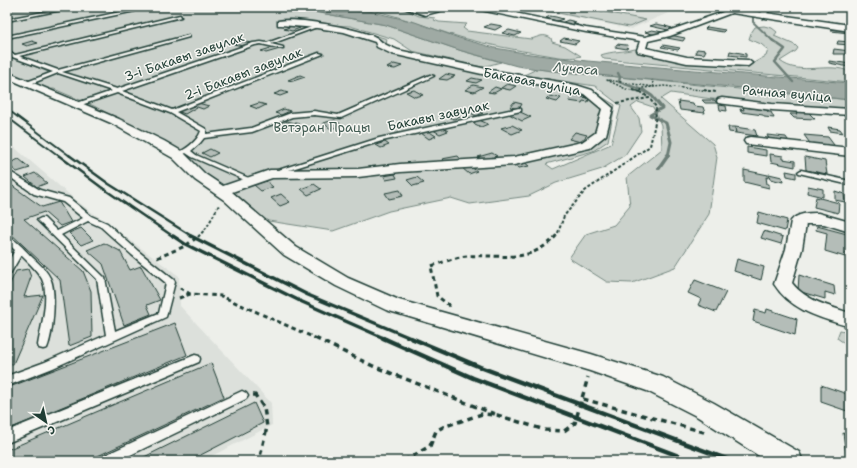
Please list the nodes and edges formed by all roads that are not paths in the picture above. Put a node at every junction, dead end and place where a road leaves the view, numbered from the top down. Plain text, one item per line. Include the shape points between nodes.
1 (74, 7) edge
2 (405, 7) edge
3 (451, 7) edge
4 (476, 7) edge
5 (515, 7) edge
6 (706, 7) edge
7 (767, 7) edge
8 (134, 10) dead end
9 (732, 11) junction
10 (500, 12) junction
11 (180, 16) dead end
12 (763, 16) junction
13 (7, 20) edge
14 (281, 23) dead end
15 (316, 26) junction
16 (850, 28) edge
17 (188, 36) dead end
18 (7, 37) edge
19 (645, 39) junction
20 (267, 44) junction
21 (282, 48) dead end
22 (7, 54) edge
23 (321, 54) dead end
24 (16, 56) junction
25 (748, 63) dead end
26 (57, 72) junction
27 (7, 75) edge
28 (432, 76) dead end
29 (26, 84) junction
30 (117, 91) junction
31 (722, 101) dead end
32 (76, 105) junction
33 (519, 110) dead end
34 (172, 112) junction
35 (850, 112) edge
36 (203, 136) junction
37 (750, 141) dead end
38 (850, 152) edge
39 (182, 153) junction
40 (7, 172) edge
41 (801, 172) dead end
42 (270, 174) junction
43 (249, 180) junction
44 (850, 183) edge
45 (224, 194) junction
46 (88, 218) junction
47 (41, 220) dead end
48 (850, 227) edge
49 (56, 235) junction
50 (7, 239) edge
51 (20, 249) junction
52 (7, 272) edge
53 (850, 320) edge
54 (110, 337) junction
55 (43, 345) dead end
56 (195, 359) dead end
57 (7, 381) edge
58 (242, 396) road end
59 (7, 437) edge
60 (105, 461) edge
61 (790, 461) edge

1 - 13 lane
2 - 3 street via 425,13
4 - 10 street
5 - 10 street
6 - 9 street
7 - 12 street
8 - 18 lane
9 - 12 street
9 - 19 street
10 - 19 street
11 - 24 lane
12 - 16 street
14 - 15 street, Бакавая вуліца
15 - 20 lane
15 - 42 street, Бакавая вуліца via 370,36 380,45 395,52 588,92 608,108 600,135 586,145 514,161 358,173
17 - 26 lane
19 - 25 street via 641,50 687,60
20 - 21 lane, 3-і Бакавы завулак
20 - 30 lane, 3-і Бакавы завулак via 254,44
22 - 24 lane
23 - 34 lane, 2-і Бакавы завулак
24 - 26 lane
26 - 29 lane
26 - 30 lane
27 - 29 street
28 - 36 lane via 339,117 314,113 291,115 252,130
29 - 32 street
30 - 32 lane, 3-і Бакавы завулак
30 - 34 lane
31 - 35 street, Рачная вуліца
32 - 39 street
33 - 42 lane, Бакавы завулак via 381,139
34 - 36 lane via 204,130
36 - 39 lane
37 - 38 street
39 - 43 lane
39 - 45 street via 200,177
40 - 46 lane via 37,192 66,200
41 - 44 lane
42 - 43 street, Бакавая вуліца
43 - 45 street, Бакавая вуліца
45 - 61 street via 290,251 342,282 393,305 655,384 706,410
46 - 49 lane
46 - 54 lane via 104,225 171,282 163,315
47 - 49 lane
48 - 53 street via 815,218 806,217 799,221 794,249 783,284 788,292 808,306
49 - 54 lane via 101,278
50 - 51 lane
51 - 52 lane
51 - 55 lane via 47,280 50,310
54 - 57 lane
56 - 59 lane
58 - 60 lane

